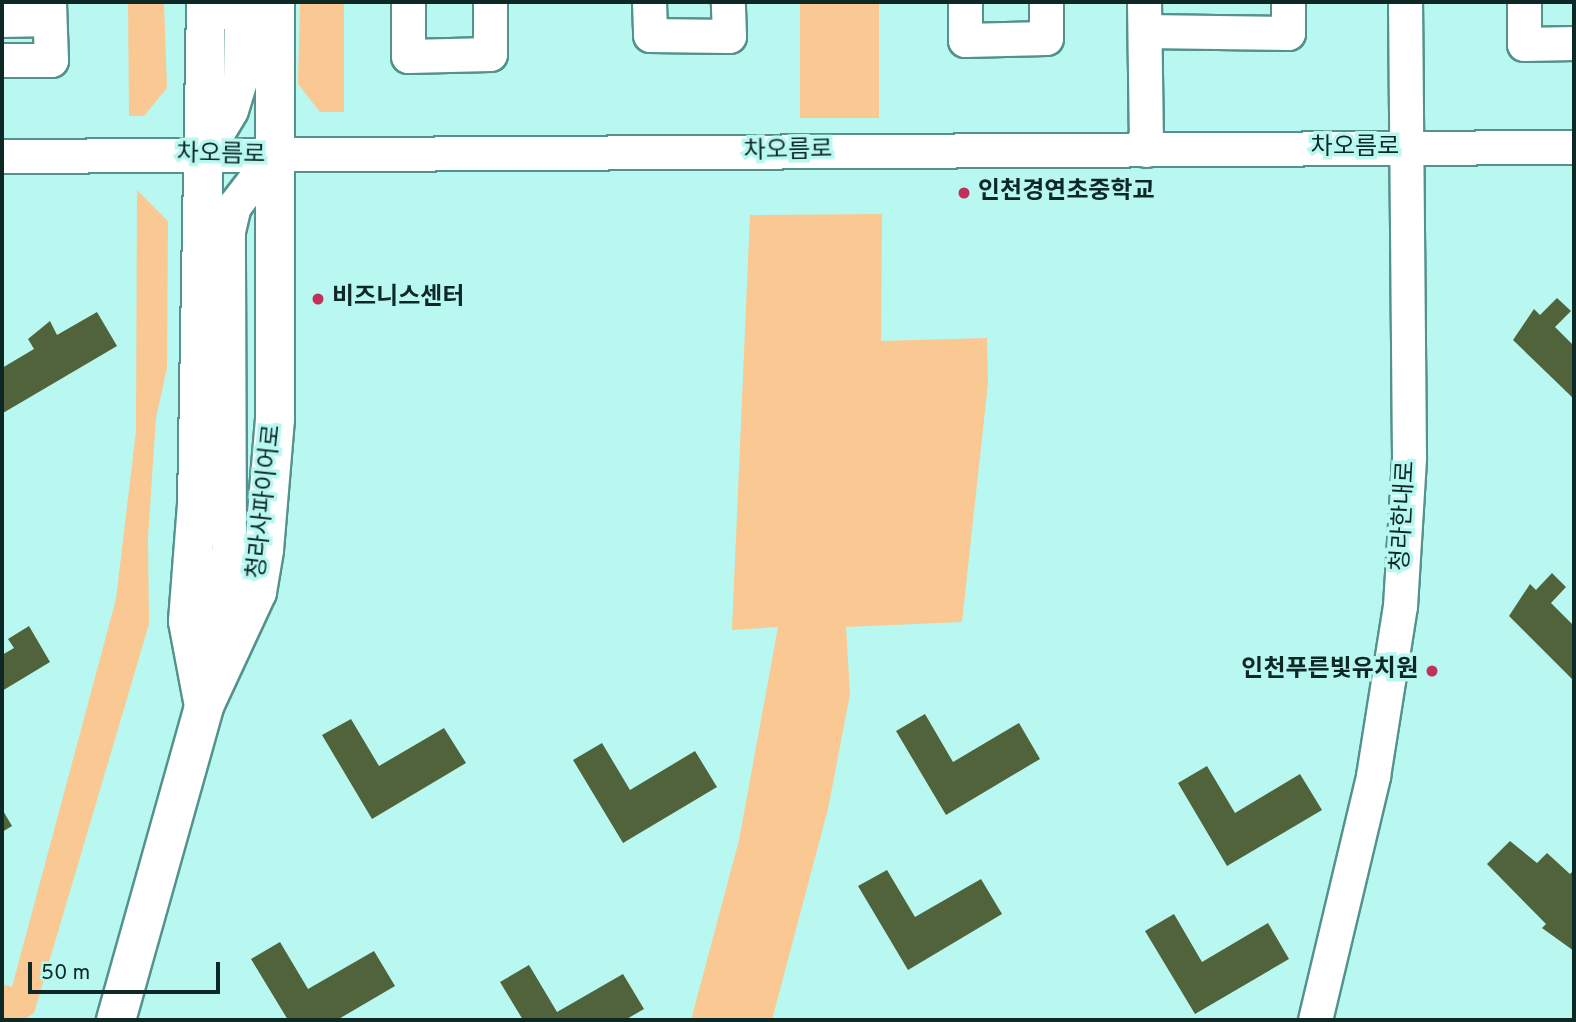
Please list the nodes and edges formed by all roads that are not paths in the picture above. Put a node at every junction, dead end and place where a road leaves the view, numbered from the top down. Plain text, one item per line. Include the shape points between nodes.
1 (206, 2) edge
2 (241, 2) edge
3 (275, 2) edge
4 (408, 2) edge
5 (490, 2) edge
6 (649, 2) edge
7 (728, 2) edge
8 (965, 2) edge
9 (1046, 2) edge
10 (1288, 2) edge
11 (1405, 2) edge
12 (1524, 2) edge
13 (49, 10) edge
14 (1145, 16) edge
15 (2, 20) edge
16 (1574, 43) edge
17 (2, 60) edge
18 (1574, 147) edge
19 (1405, 149) junction
20 (1146, 150) junction
21 (204, 155) junction
22 (2, 156) edge
23 (272, 157) junction
24 (204, 706) junction
25 (116, 1020) edge
26 (1314, 1020) edge

1 - 21 main road
2 - 21 street via 240,81 231,110
3 - 23 main road, 청라사파이어로
4 - 5 street via 408,56 491,54
6 - 7 street via 650,35 729,36
8 - 9 street via 965,40 1046,38
10 - 14 street via 1288,33
11 - 19 street, 청라한내로
12 - 16 street via 1524,44
13 - 15 street
13 - 17 street via 51,60
14 - 20 street
18 - 19 street, 차오름로
19 - 20 street, 차오름로
19 - 26 street, 청라한내로 via 1409,457 1400,606 1373,776
20 - 23 street, 차오름로
21 - 22 street, 차오름로
21 - 23 street, 차오름로
21 - 24 main road via 197,503 188,621
23 - 24 main road, 청라사파이어로 via 275,419 264,550 257,592
24 - 25 main road, 청라사파이어로

